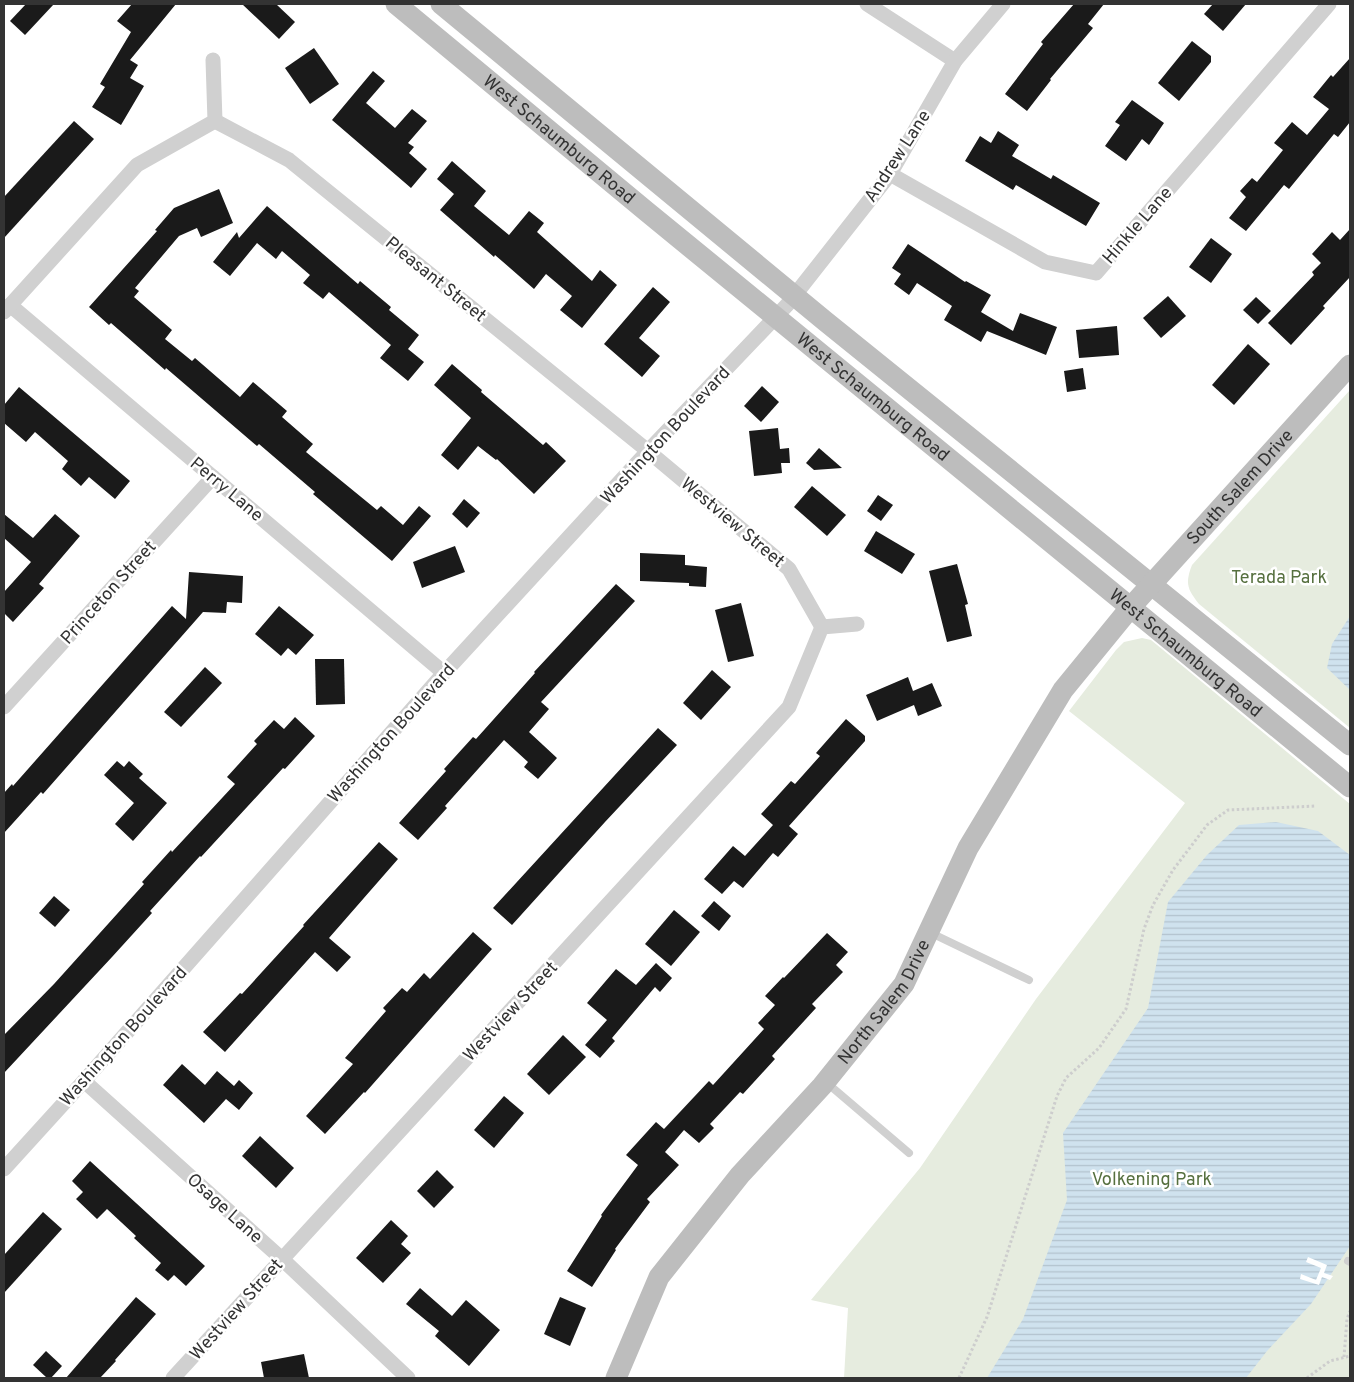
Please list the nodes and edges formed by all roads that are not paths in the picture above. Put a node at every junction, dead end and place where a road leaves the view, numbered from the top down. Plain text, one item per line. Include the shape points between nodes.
1 (396, 4) edge
2 (441, 4) edge
3 (866, 4) edge
4 (1003, 4) edge
5 (1329, 4) edge
6 (213, 60) dead end
7 (956, 62) junction
8 (215, 121) junction
9 (890, 174) junction
10 (786, 306) junction
11 (7, 309) edge
12 (1350, 365) edge
13 (648, 451) junction
14 (213, 478) junction
15 (1153, 585) junction
16 (1130, 608) junction
17 (857, 624) dead end
18 (822, 627) junction
19 (444, 673) junction
20 (4, 707) edge
21 (1350, 745) edge
22 (1350, 787) edge
23 (929, 932) junction
24 (1029, 980) dead end
25 (84, 1081) junction
26 (826, 1081) junction
27 (909, 1154) dead end
28 (4, 1169) edge
29 (282, 1259) junction
30 (173, 1378) edge
31 (408, 1378) edge
32 (616, 1378) edge

1 - 10 main road, West Schaumburg Road
2 - 10 main road, West Schaumburg Road
3 - 7 street
4 - 7 street, Andrew Lane
5 - 9 street, Hinkle Lane via 1096,272 1045,262
6 - 8 street
7 - 9 street, Andrew Lane
8 - 11 street via 137,165
8 - 13 street, Pleasant Street via 290,160
9 - 10 street, Andrew Lane
10 - 13 street, Washington Boulevard
10 - 15 main road, West Schaumburg Road
10 - 16 main road, West Schaumburg Road
11 - 14 street, Perry Lane
12 - 15 main road, South Salem Drive
13 - 18 street, Westview Street via 789,570
13 - 19 street, Washington Boulevard
14 - 19 street, Perry Lane
14 - 20 street, Princeton Street
15 - 16 main road, South Salem Drive
15 - 21 main road, West Schaumburg Road
16 - 22 main road, West Schaumburg Road
16 - 23 main road, North Salem Drive via 1063,690 968,848
17 - 18 street
18 - 29 street, Westview Street via 789,707
19 - 25 street, Washington Boulevard
23 - 24 lane
23 - 26 main road, North Salem Drive via 904,984
25 - 28 street, Washington Boulevard
25 - 29 street, Osage Lane
26 - 27 lane
26 - 32 main road, North Salem Drive via 740,1175 659,1276
29 - 30 street, Westview Street
29 - 31 street, Osage Lane

